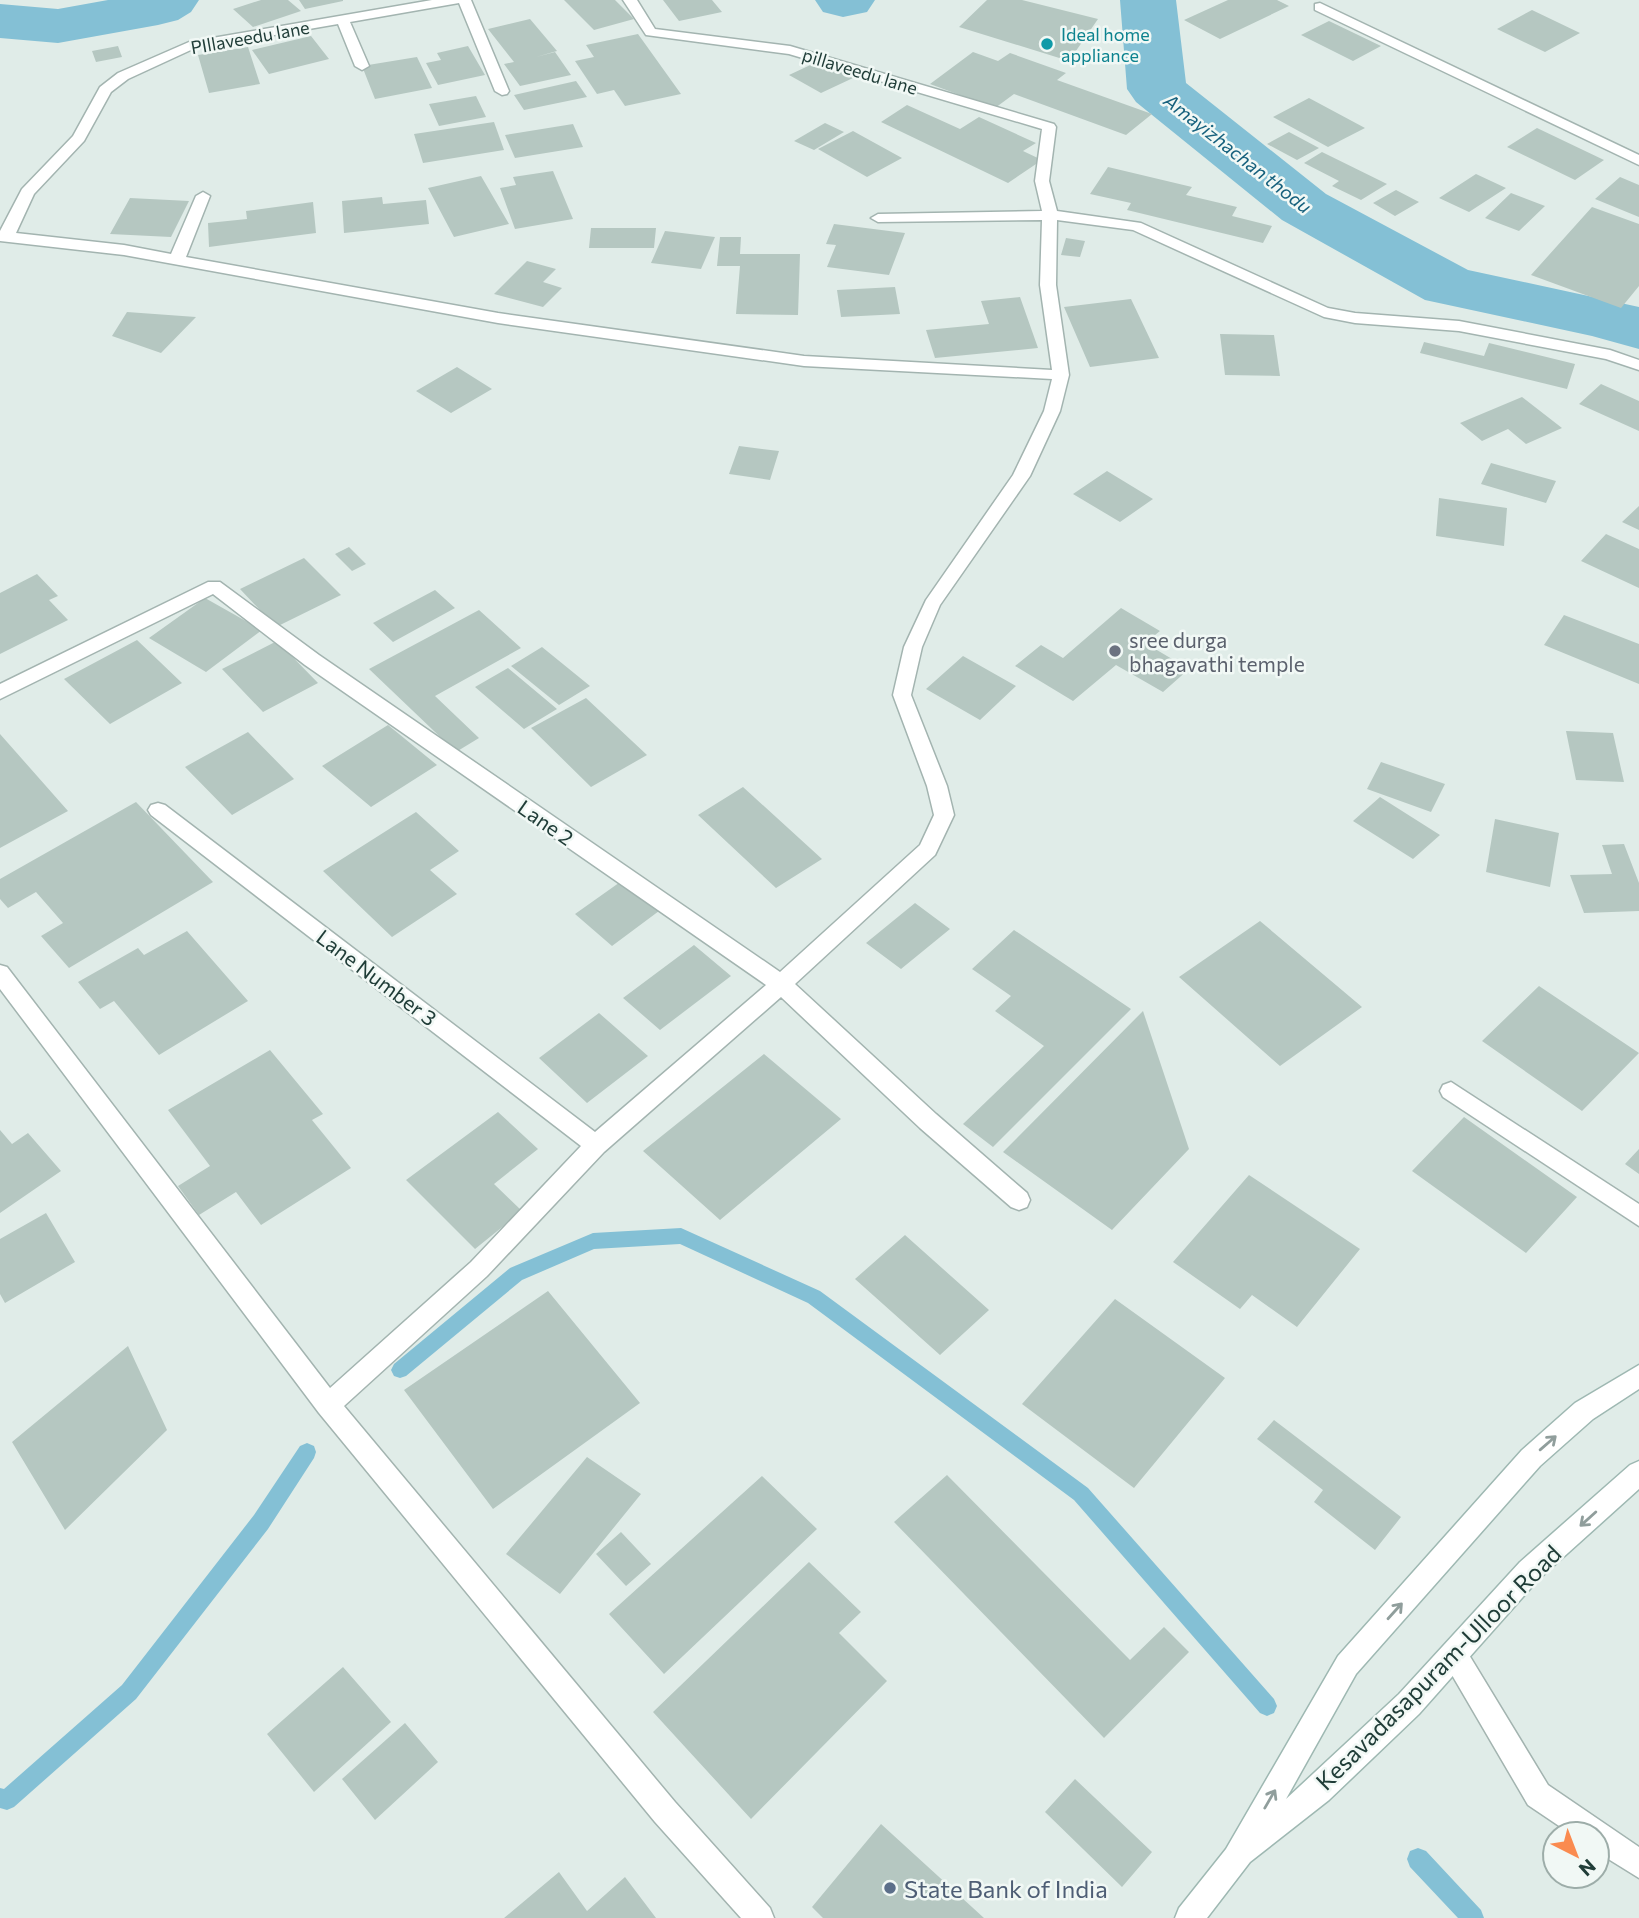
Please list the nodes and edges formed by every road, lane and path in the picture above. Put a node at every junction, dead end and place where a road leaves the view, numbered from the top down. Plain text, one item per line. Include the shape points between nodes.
1 (455, 0) edge
2 (464, 0) edge
3 (630, 0) edge
4 (1303, 0) edge
5 (1336, 0) edge
6 (1320, 6) junction
7 (343, 21) junction
8 (362, 66) dead end
9 (502, 91) dead end
10 (1639, 161) edge
11 (203, 196) dead end
12 (1050, 215) junction
13 (878, 218) dead end
14 (3, 236) edge
15 (177, 259) junction
16 (1639, 365) edge
17 (1061, 375) junction
18 (0, 692) edge
19 (158, 810) dead end
20 (0, 973) edge
21 (781, 984) junction
22 (1451, 1091) dead end
23 (596, 1145) junction
24 (1019, 1200) dead end
25 (1639, 1216) edge
26 (1639, 1376) edge
27 (328, 1405) junction
28 (1639, 1473) edge
29 (1454, 1654) junction
30 (1574, 1820) edge
31 (1611, 1845) edge
32 (1236, 1858) junction
33 (1639, 1864) edge
34 (760, 1918) edge
35 (1189, 1918) edge

1 - 7 street, PIllaveedu lane
2 - 9 street
3 - 12 street, pillaveedu lane via 651,32 790,51 1048,127 1041,181
4 - 6 street
5 - 6 street
6 - 10 street
7 - 8 street
7 - 14 street, PIllaveedu lane via 188,46 109,84 79,138 27,192
11 - 15 street
12 - 13 street
12 - 16 street via 1136,226 1324,312 1459,326 1610,355
12 - 17 street via 1048,285
14 - 15 street
15 - 17 street via 498,318 804,361
17 - 21 street via 1052,411 1021,476 932,604 913,647 902,695 944,815 928,850
18 - 21 street, Lane 2 via 214,586 312,660
19 - 23 street, Lane Number 3
20 - 27 street
21 - 23 street
21 - 24 street, Lane 2
22 - 25 street
23 - 27 street via 480,1269
32 -> 26 street, Kesavadasapuram-Ulloor Road via 1347,1665 1531,1458 1584,1411
27 - 34 street via 665,1812
28 -> 29 street, Kesavadasapuram-Ulloor Road via 1529,1571
29 - 30 street via 1538,1795
29 - 32 street, Kesavadasapuram-Ulloor Road via 1319,1790
31 - 33 street
32 - 35 street, Kesavadasapuram-Ulloor Road

